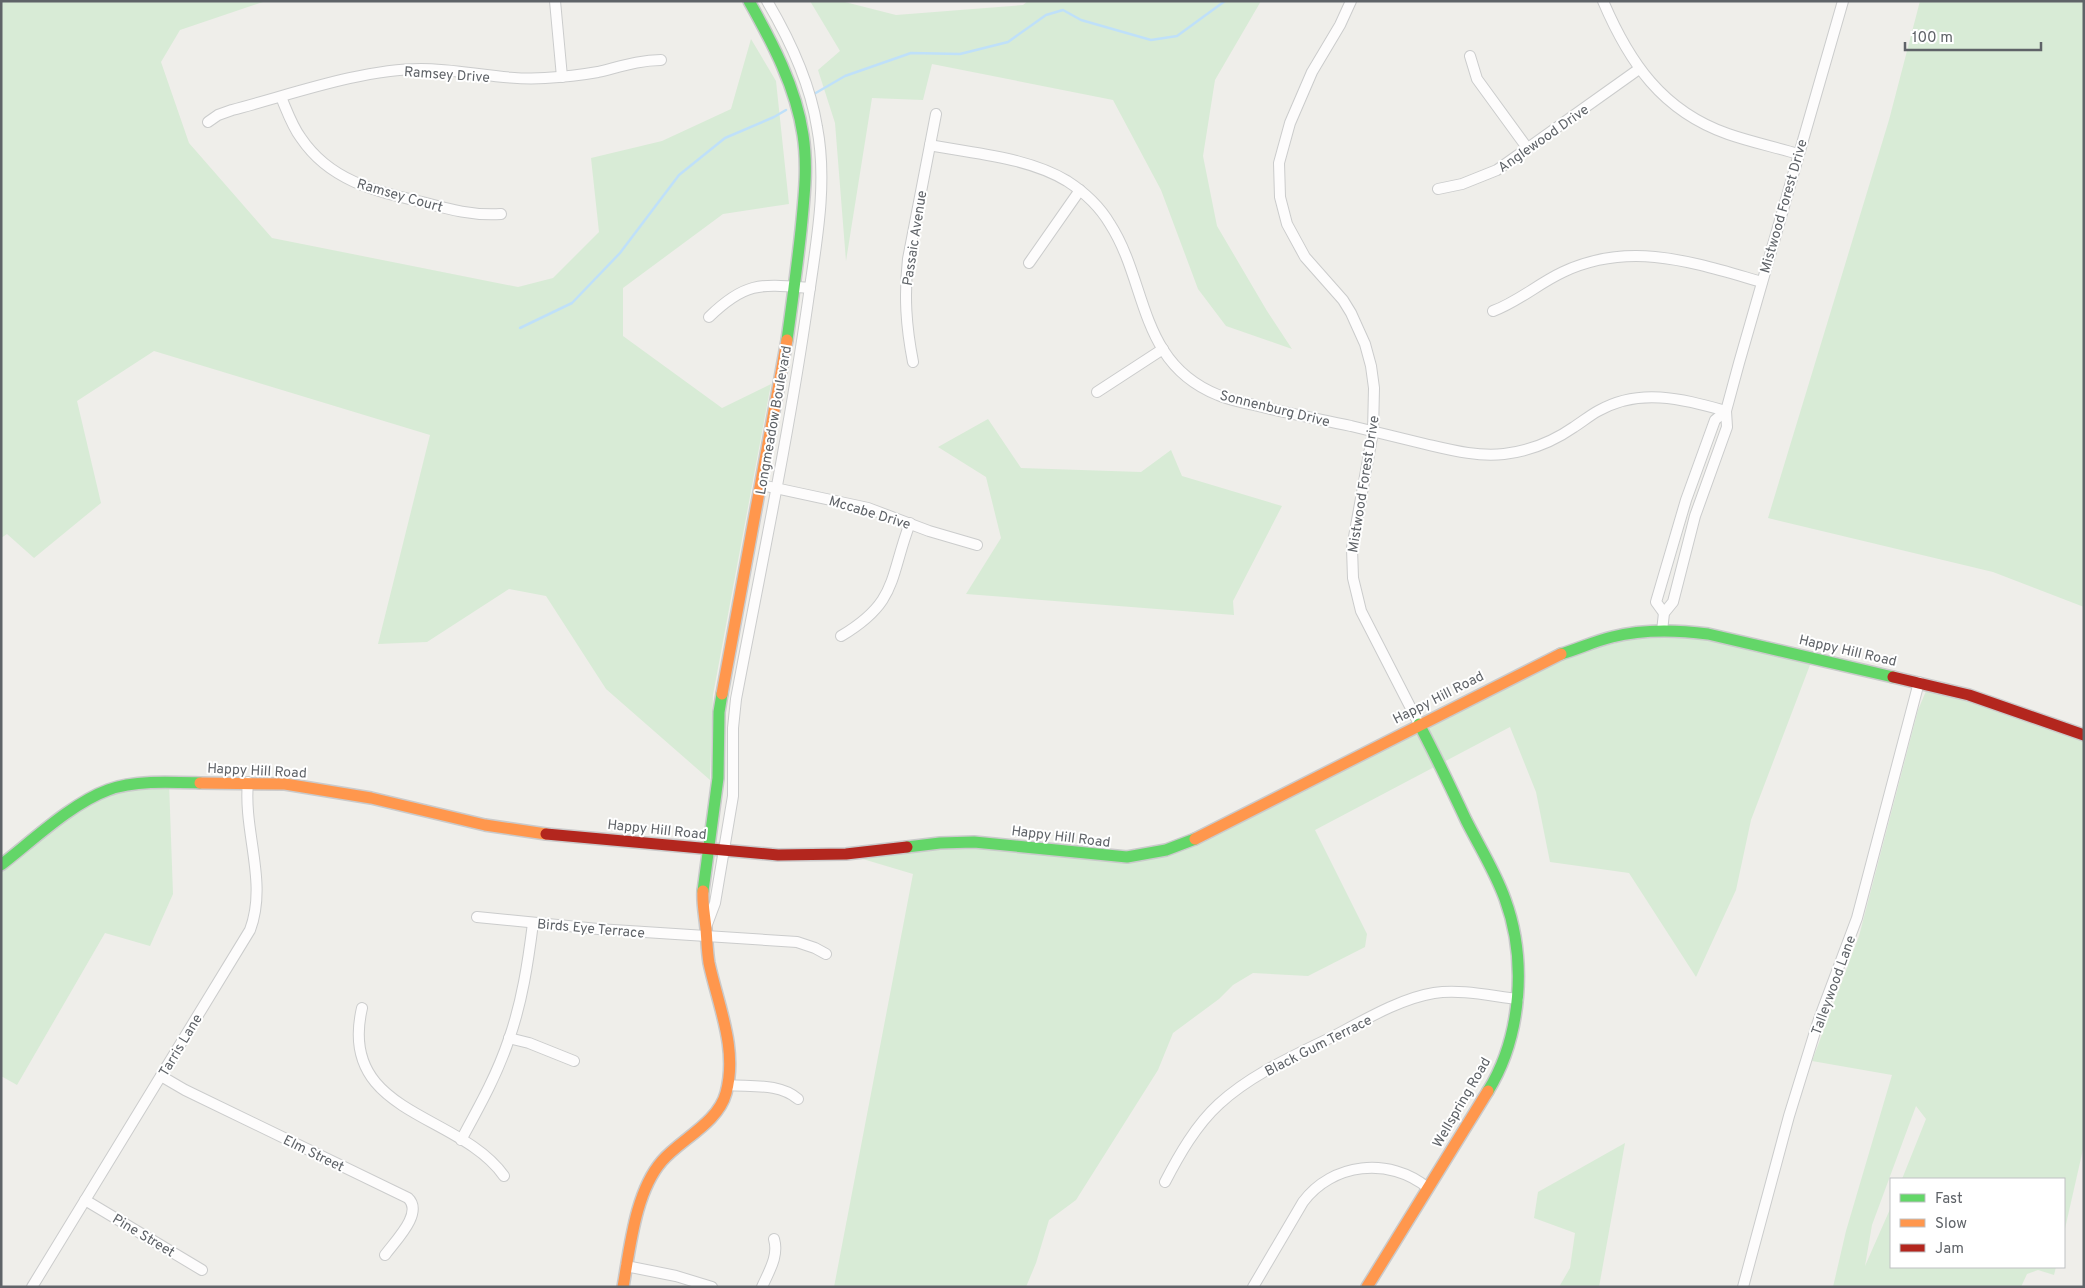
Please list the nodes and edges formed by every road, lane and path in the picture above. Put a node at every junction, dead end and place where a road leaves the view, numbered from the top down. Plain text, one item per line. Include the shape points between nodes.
1 (555, 1) edge
2 (749, 1) edge
3 (767, 1) edge
4 (1351, 1) edge
5 (1603, 1) edge
6 (1843, 1) edge
7 (1470, 56) dead end
8 (661, 60) dead end
9 (1639, 69) junction
10 (562, 77) junction
11 (281, 97) junction
12 (936, 114) dead end
13 (208, 122) dead end
14 (930, 145) junction
15 (1528, 149) junction
16 (1798, 154) junction
17 (1438, 189) dead end
18 (1080, 190) junction
19 (501, 214) dead end
20 (1029, 263) dead end
21 (1762, 282) junction
22 (795, 287) junction
23 (810, 288) junction
24 (1493, 312) dead end
25 (709, 317) dead end
26 (1162, 349) junction
27 (913, 362) dead end
28 (1097, 392) dead end
29 (1726, 412) junction
30 (1373, 432) junction
31 (761, 484) junction
32 (776, 488) junction
33 (910, 523) junction
34 (977, 545) dead end
35 (1664, 613) junction
36 (1662, 631) junction
37 (841, 636) dead end
38 (1919, 682) junction
39 (1419, 724) junction
40 (2084, 735) edge
41 (248, 782) junction
42 (706, 850) junction
43 (722, 851) junction
44 (1, 865) edge
45 (476, 917) dead end
46 (533, 924) junction
47 (706, 932) junction
48 (826, 954) dead end
49 (1518, 999) junction
50 (362, 1008) dead end
51 (510, 1038) junction
52 (574, 1061) dead end
53 (161, 1076) junction
54 (728, 1085) junction
55 (798, 1099) dead end
56 (461, 1140) junction
57 (504, 1176) dead end
58 (1165, 1182) dead end
59 (1428, 1188) junction
60 (86, 1200) junction
61 (774, 1239) dead end
62 (386, 1255) dead end
63 (626, 1266) junction
64 (202, 1270) dead end
65 (32, 1287) edge
66 (623, 1287) edge
67 (712, 1287) edge
68 (762, 1287) edge
69 (1253, 1287) edge
70 (1368, 1287) edge
71 (1743, 1287) edge

1 - 10 street
2 - 22 street, Longmeadow Boulevard via 780,61 796,103 803,135 806,180
3 - 23 street, Longmeadow Boulevard via 801,69 818,128 820,196
4 - 30 street, Mistwood Forest Drive via 1300,97 1282,147 1278,180 1283,210 1295,241 1343,300 1365,344 1374,388
5 - 9 street
6 - 16 street, Mistwood Forest Drive
7 - 15 street via 1477,79
8 - 10 street, Ramsey Drive
9 - 15 street, Anglewood Drive
9 - 16 street via 1660,93 1701,122 1728,134
10 - 11 street, Ramsey Drive via 518,78 420,69 364,75
11 - 13 street, Ramsey Drive via 232,110
11 - 19 street, Ramsey Court via 310,151 352,182 378,192 471,214
12 - 14 street, Passaic Avenue
14 - 18 street, Sonnenburg Drive via 1033,166
14 - 27 street, Passaic Avenue via 905,283 904,302
15 - 17 street, Anglewood Drive via 1481,178
16 - 21 street, Mistwood Forest Drive
18 - 20 street
18 - 26 street, Sonnenburg Drive via 1116,233 1144,313
21 - 24 street via 1685,260 1621,257 1563,272
21 - 29 street, Mistwood Forest Drive
22 - 23 street
22 - 25 street via 766,285 744,290
22 - 31 street, Longmeadow Boulevard
23 - 32 street, Longmeadow Boulevard
26 - 28 street
26 - 30 street, Sonnenburg Drive via 1180,370 1219,395
29 - 30 street, Sonnenburg Drive via 1658,396 1634,399 1610,405 1537,446 1504,454 1447,449
29 - 35 street, Mistwood Forest Drive via 1727,427 1695,516 1673,602
29 - 35 street, Mistwood Forest Drive via 1715,420 1686,500 1656,602
30 - 39 street, Mistwood Forest Drive via 1352,548 1353,578 1361,611
31 - 32 street, Mccabe Drive
31 - 42 street, Longmeadow Boulevard via 720,704 718,778
32 - 33 street, Mccabe Drive via 868,508
32 - 43 street, Longmeadow Boulevard via 736,700 733,796
33 - 34 street, Mccabe Drive
33 - 37 street via 888,593 868,618
35 - 36 street, Mistwood Forest Drive
36 - 38 street, Happy Hill Road via 1708,634 1751,642
36 - 39 street, Happy Hill Road via 1612,637 1559,654
38 - 40 street, Happy Hill Road via 2014,709
38 - 71 street, Talleywood Lane via 1857,918 1818,1022
39 - 43 street, Happy Hill Road via 1184,844 1147,855 1116,857 974,842 836,854 778,855
39 - 49 street, Wellspring Road via 1504,899 1518,958
41 - 42 street, Happy Hill Road via 285,784 371,798 527,832
41 - 44 street, Happy Hill Road via 155,782 110,789 79,805
41 - 53 street, Tarris Lane via 247,815 257,891 254,918 250,930
42 - 43 street, Happy Hill Road
42 - 47 street, Longmeadow Boulevard via 702,902
43 - 47 street, Longmeadow Boulevard via 715,903
45 - 46 street, Birds Eye Terrace
46 - 47 street, Birds Eye Terrace
46 - 51 street via 527,970
47 - 48 street, Birds Eye Terrace via 797,942
47 - 54 street, Longmeadow Boulevard via 709,962 730,1049
49 - 58 street, Black Gum Terrace via 1452,992 1421,995 1270,1068 1235,1090 1208,1116 1190,1138
49 - 59 street, Wellspring Road via 1509,1045 1496,1078
50 - 56 street via 359,1028 361,1055 372,1078 382,1091 409,1111
51 - 52 street
51 - 56 street via 485,1096
53 - 60 street, Tarris Lane
53 - 62 street, Elm Street via 408,1198 413,1205 413,1216
54 - 55 street via 778,1088
54 - 63 street via 726,1095 711,1119 662,1161 648,1181
56 - 57 street via 487,1156
59 - 69 street via 1410,1176 1386,1168 1352,1170 1330,1177 1302,1202
59 - 70 street, Wellspring Road
60 - 64 street, Pine Street
60 - 65 street, Tarris Lane
61 - 68 street via 775,1258
63 - 66 street
63 - 67 street

